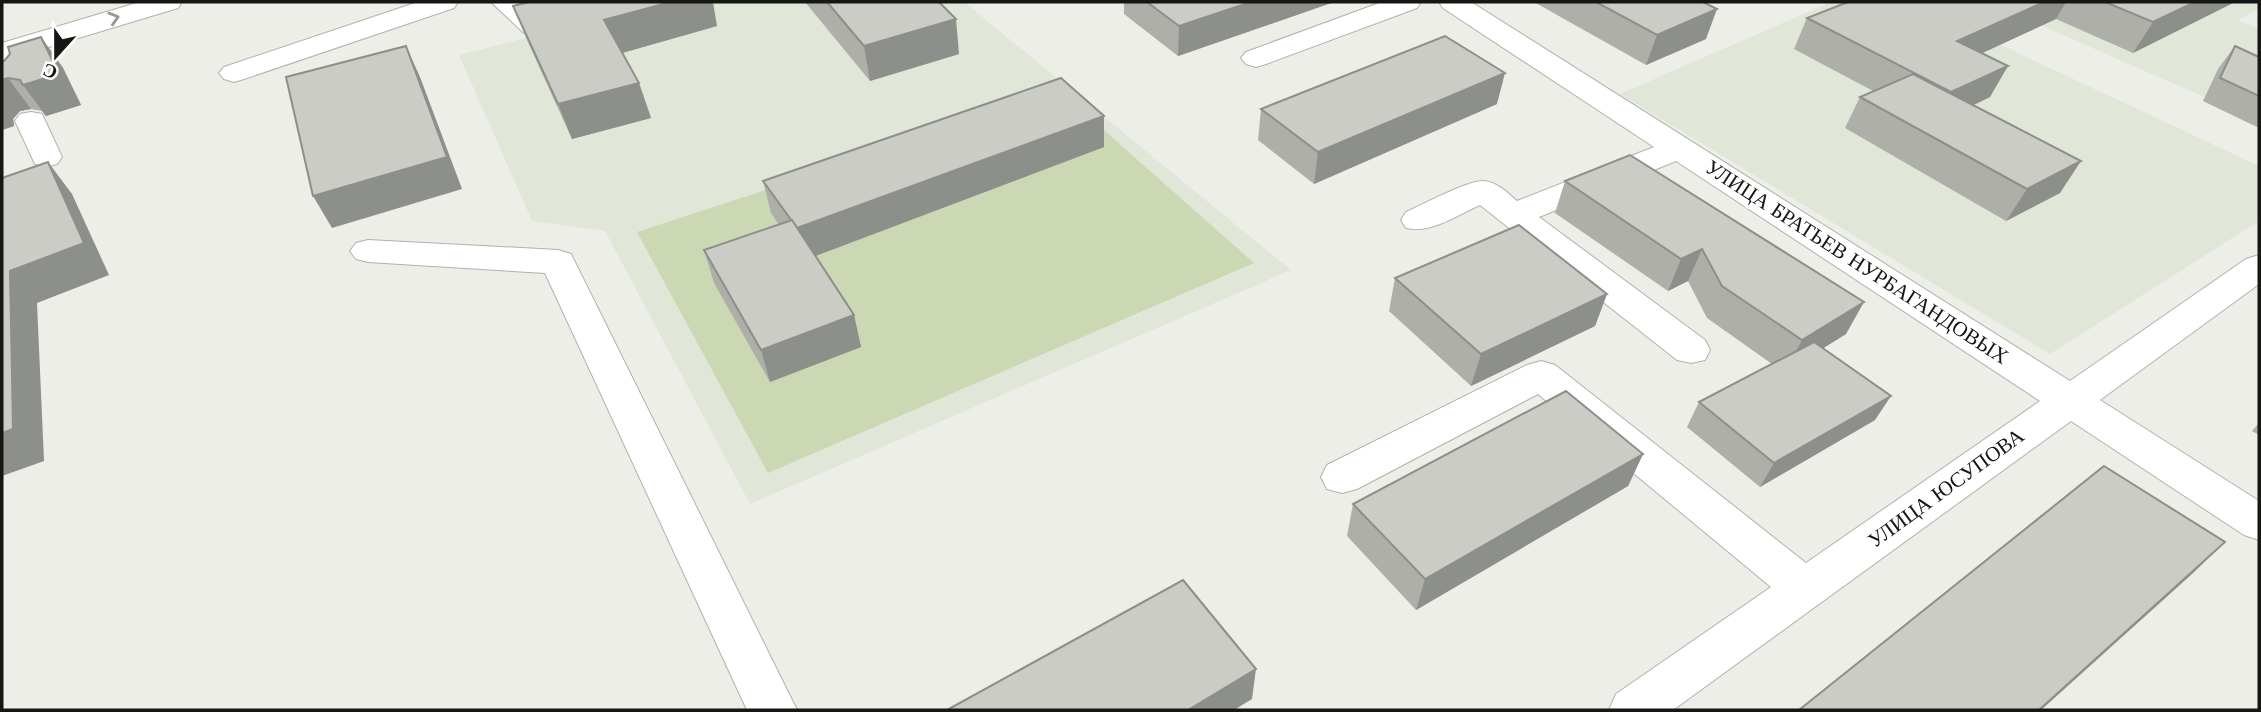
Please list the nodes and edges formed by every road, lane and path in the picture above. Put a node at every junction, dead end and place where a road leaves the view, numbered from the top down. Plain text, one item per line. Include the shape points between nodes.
1 (99, 2) edge
2 (168, 2) edge
3 (444, 2) edge
4 (545, 2) edge
5 (631, 2) edge
6 (1407, 2) edge
7 (1453, 2) edge
8 (510, 6) edge
9 (2, 30) edge
10 (2, 52) edge
11 (1256, 58) dead end
12 (234, 73) dead end
13 (31, 121) dead end
14 (1679, 148) junction
15 (46, 157) dead end
16 (1515, 214) junction
17 (1418, 220) dead end
18 (368, 251) dead end
19 (2259, 267) edge
20 (1692, 350) dead end
21 (2070, 398) junction
22 (1342, 477) dead end
23 (2259, 523) edge
24 (1806, 589) junction
25 (772, 710) edge
26 (1634, 710) edge

1 - 9 street
10 -> 2 street
3 - 12 street
4 - 8 street
5 - 8 street via 534,27
6 - 11 street
7 - 14 street, УЛИЦА БРАТЬЕВ НУРБАГАНДОВЫХ
13 - 15 street
14 - 16 street
14 - 21 street, УЛИЦА БРАТЬЕВ НУРБАГАНДОВЫХ
16 - 17 street via 1483,191
16 - 20 street
18 - 25 street via 558,262
19 - 21 street, УЛИЦА ЮСУПОВА
21 - 23 street, УЛИЦА БРАТЬЕВ НУРБАГАНДОВЫХ
21 - 24 street, УЛИЦА ЮСУПОВА
22 - 24 street via 1541,375
24 - 26 street, УЛИЦА ЮСУПОВА

